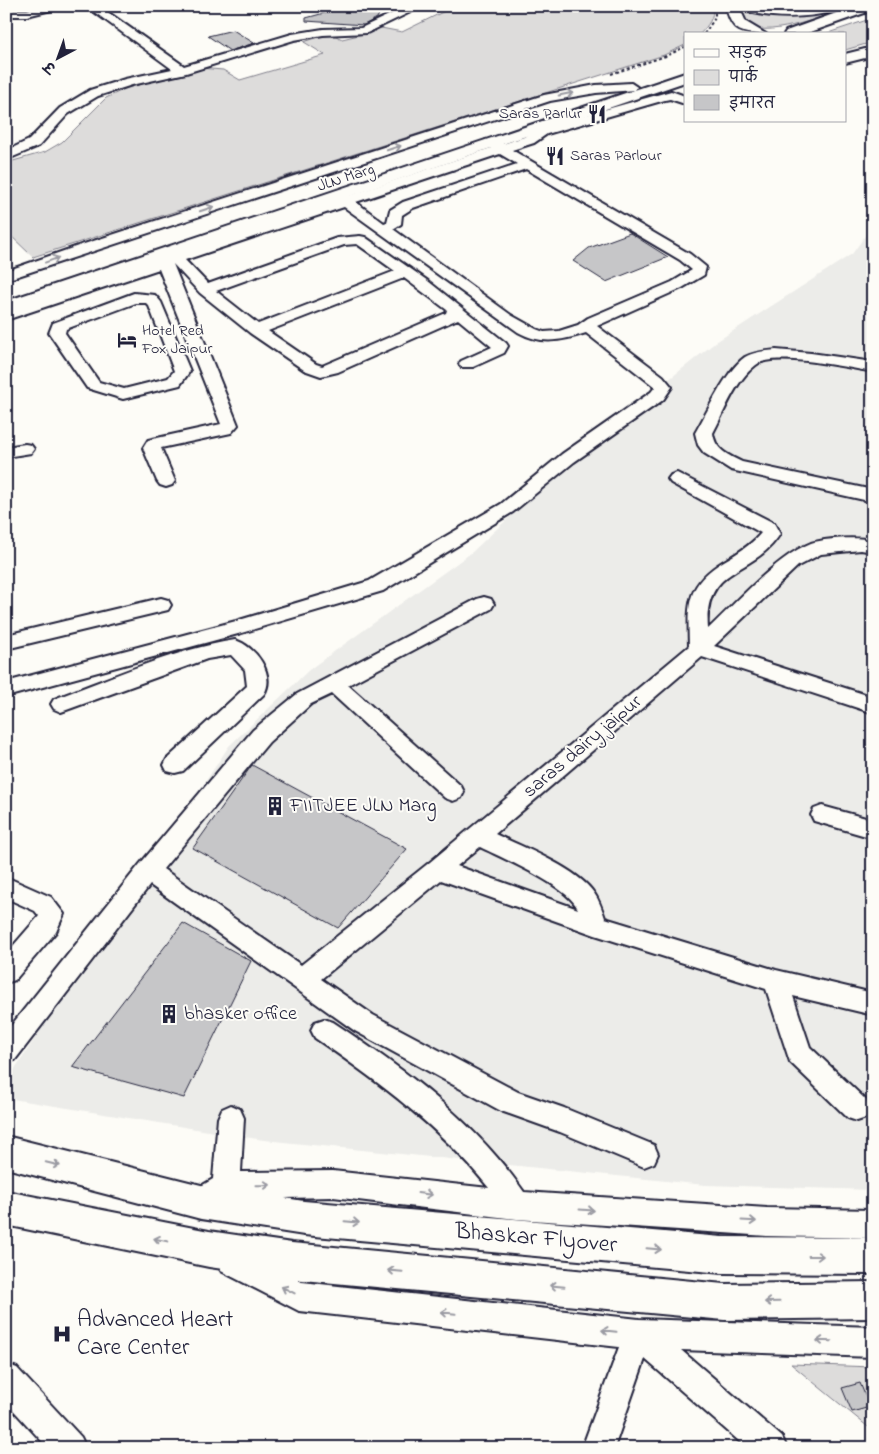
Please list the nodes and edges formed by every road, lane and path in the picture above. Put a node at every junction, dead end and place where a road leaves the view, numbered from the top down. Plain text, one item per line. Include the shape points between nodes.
1 (55, 6) edge
2 (91, 6) edge
3 (418, 6) edge
4 (715, 6) edge
5 (722, 6) edge
6 (733, 6) edge
7 (744, 6) edge
8 (764, 6) edge
9 (807, 6) edge
10 (840, 6) edge
11 (870, 6) edge
12 (6, 13) edge
13 (873, 13) edge
14 (726, 27) dead end
15 (706, 32) edge
16 (754, 32) edge
17 (801, 32) edge
18 (802, 32) edge
19 (873, 51) edge
20 (846, 59) edge
21 (873, 61) edge
22 (846, 68) edge
23 (182, 70) junction
24 (679, 74) edge
25 (631, 87) junction
26 (684, 100) edge
27 (541, 128) junction
28 (496, 146) junction
29 (6, 156) edge
30 (529, 164) junction
31 (341, 198) junction
32 (384, 228) junction
33 (169, 256) junction
34 (406, 272) junction
35 (6, 276) edge
36 (113, 279) junction
37 (6, 288) edge
38 (205, 290) junction
39 (69, 294) junction
40 (134, 298) junction
41 (6, 307) edge
42 (455, 309) junction
43 (89, 314) junction
44 (6, 315) edge
45 (588, 327) junction
46 (256, 330) junction
47 (467, 364) dead end
48 (873, 368) edge
49 (25, 449) dead end
50 (6, 452) edge
51 (677, 479) dead end
52 (166, 481) dead end
53 (873, 496) edge
54 (873, 546) edge
55 (484, 604) dead end
56 (161, 605) dead end
57 (6, 642) edge
58 (699, 649) junction
59 (124, 658) junction
60 (131, 678) junction
61 (333, 683) junction
62 (6, 690) edge
63 (60, 704) dead end
64 (873, 705) edge
65 (174, 765) dead end
66 (453, 792) dead end
67 (822, 815) dead end
68 (873, 829) edge
69 (477, 835) junction
70 (438, 869) junction
71 (148, 871) junction
72 (6, 888) edge
73 (595, 925) junction
74 (6, 972) edge
75 (301, 980) junction
76 (776, 981) junction
77 (873, 1004) edge
78 (324, 1030) dead end
79 (6, 1052) edge
80 (857, 1109) dead end
81 (232, 1118) dead end
82 (6, 1152) edge
83 (644, 1154) dead end
84 (214, 1194) junction
85 (517, 1205) junction
86 (6, 1208) edge
87 (873, 1224) edge
88 (209, 1249) junction
89 (873, 1256) edge
90 (873, 1300) edge
91 (639, 1334) junction
92 (873, 1342) edge
93 (6, 1379) edge
94 (70, 1448) edge
95 (598, 1448) edge
96 (771, 1448) edge

1 - 12 street via 19,14
2 - 23 street
3 - 23 street via 363,31 301,35
4 - 15 path via 716,18
5 - 14 main road
6 - 16 main road via 734,16 742,27
7 - 10 main road via 786,14 810,13
8 - 9 main road
11 - 17 main road
13 - 18 main road
19 - 20 main road
21 - 22 main road
23 - 29 street via 94,93 64,111 34,143
24 - 25 main road, JLN Marg
24 - 27 main road, JLN Marg
35 -> 25 street via 548,98
25 - 37 main road, JLN Marg
26 - 27 street via 664,96
27 - 28 main road, JLN Marg
28 - 30 street
28 - 31 main road, JLN Marg
30 - 32 street via 408,205 395,213 394,224
30 - 45 street via 699,266 699,272 593,321
31 - 32 street
31 - 33 main road, JLN Marg
32 - 45 street via 506,318 534,334 545,338 557,337
33 - 36 street
33 - 38 street
33 - 41 main road, JLN Marg
33 - 52 street via 167,270 230,425 154,444 152,448
34 - 38 street via 360,240 342,241
34 - 42 street
34 - 46 street
36 - 39 street
36 - 40 street
38 - 46 street
39 - 43 street
39 - 44 street
40 - 43 street
40 - 43 street via 150,298 156,305 182,371 174,382 123,394 93,385 57,333 59,326
42 - 46 street via 452,316 321,371
42 - 47 street via 500,346 498,350
45 - 59 street via 658,379 664,387 657,396 568,458 507,508 376,586
48 - 53 street via 787,355 768,354 753,359 742,368 704,433 704,442 720,458 737,466
49 - 50 street
51 - 58 street via 767,527 771,534 764,544 714,576 706,587 698,605
54 - 58 street, saras dairy jaipur via 817,548 791,562
55 - 61 street
56 - 57 street
58 - 64 street
58 - 69 street, saras dairy jaipur
59 - 60 street
59 - 62 street
60 - 63 street
60 - 65 street via 220,649 235,647 250,658 258,676 257,689
61 - 66 street
61 - 71 street via 304,699 261,736
67 - 68 street
69 - 70 street, saras dairy jaipur
69 - 73 street via 551,872 570,886 586,899
70 - 73 street
70 - 75 street, saras dairy jaipur
71 - 75 street
71 - 79 street
72 - 74 street via 42,904 52,914 47,925
73 - 76 street
75 - 83 street via 364,1023 510,1102
76 - 77 street
76 - 80 street via 799,1054
78 - 85 street via 427,1105 480,1155
81 - 84 street
82 -> 84 main road, Bhaskar Flyover
84 -> 85 street via 333,1184
84 -> 89 main road, Bhaskar Flyover via 304,1218 722,1255
85 -> 87 street via 767,1222
88 -> 86 main road
90 -> 88 main road via 724,1302 292,1261
91 -> 88 street via 299,1296
92 -> 91 street
91 - 95 street
91 - 96 street
93 - 94 street

